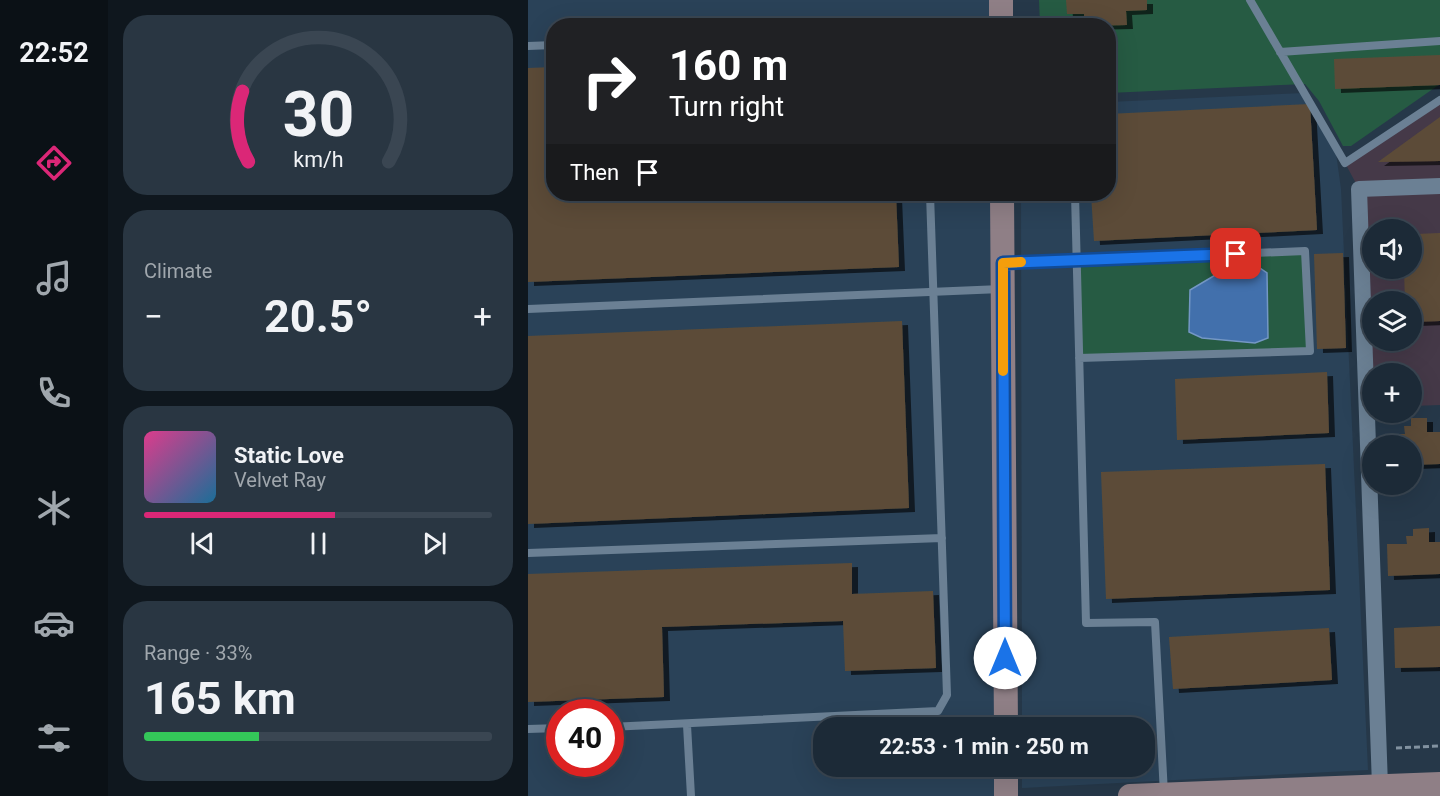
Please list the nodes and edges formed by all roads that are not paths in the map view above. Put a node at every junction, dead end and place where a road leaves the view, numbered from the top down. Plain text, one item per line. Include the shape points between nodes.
1 (1001, 0) edge
2 (1250, 0) edge
3 (1001, 18) edge
4 (1440, 41) edge
5 (546, 45) edge
6 (528, 46) edge
7 (1280, 52) junction
8 (1440, 100) edge
9 (1440, 186) edge
10 (930, 201) edge
11 (1002, 201) edge
12 (1075, 201) edge
13 (1077, 260) junction
14 (1003, 263) junction
15 (1003, 289) junction
16 (934, 292) junction
17 (528, 309) edge
18 (1079, 358) junction
19 (942, 538) junction
20 (528, 553) edge
21 (1006, 717) edge
22 (687, 725) junction
23 (624, 727) edge
24 (546, 728) edge
25 (528, 729) edge
26 (1006, 777) edge
27 (1440, 784) edge
28 (1380, 786) junction
29 (1164, 795) edge
30 (691, 796) edge
31 (1006, 796) edge
32 (1130, 796) edge

1 - 3 street
2 - 7 lane
4 - 7 lane
5 - 6 lane
7 - 8 lane via 1345,164
9 - 28 street via 1359,189
10 - 16 lane
11 - 14 street
12 - 13 lane
13 - 14 lane
13 - 18 lane
13 - 18 lane via 1305,251 1310,351
14 - 15 street
15 - 16 lane
15 - 21 street
16 - 17 lane
16 - 19 lane
18 - 29 lane via 1086,623 1155,622
19 - 20 lane
19 - 22 lane via 947,695 938,711
22 - 23 lane
22 - 30 lane
24 - 25 lane
26 - 31 street
27 - 28 street
28 - 29 street
29 - 32 street

